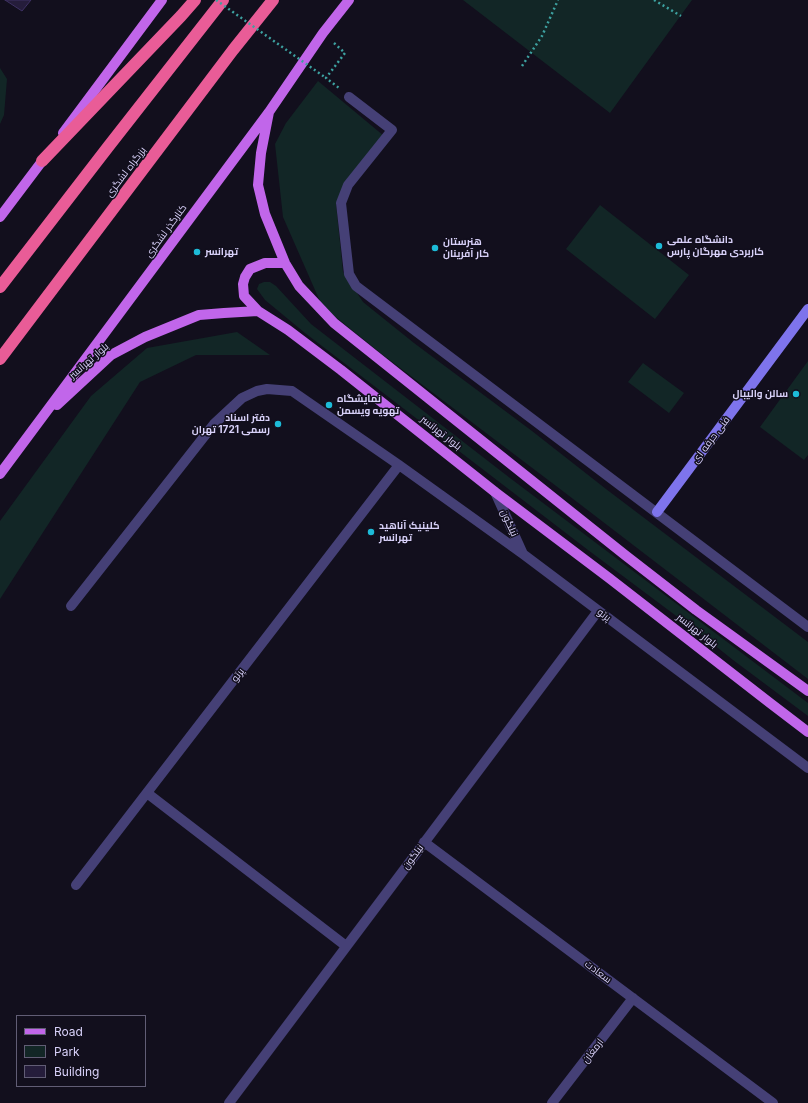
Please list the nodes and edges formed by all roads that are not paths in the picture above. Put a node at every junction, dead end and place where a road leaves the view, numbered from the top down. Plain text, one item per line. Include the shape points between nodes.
1 (162, 0) edge
2 (195, 0) edge
3 (223, 0) edge
4 (273, 0) edge
5 (348, 0) edge
6 (349, 97) dead end
7 (269, 112) junction
8 (42, 161) junction
9 (0, 217) edge
10 (285, 263) junction
11 (0, 288) edge
12 (808, 309) edge
13 (258, 311) junction
14 (0, 359) edge
15 (39, 422) junction
16 (399, 465) junction
17 (0, 474) edge
18 (495, 492) junction
19 (657, 512) junction
20 (523, 554) junction
21 (71, 606) dead end
22 (598, 611) junction
23 (808, 627) edge
24 (808, 691) edge
25 (808, 732) edge
26 (808, 768) edge
27 (147, 793) junction
28 (424, 842) junction
29 (76, 885) dead end
30 (346, 946) junction
31 (633, 998) junction
32 (229, 1103) edge
33 (552, 1103) edge
34 (773, 1103) edge

1 - 8 main road
2 - 8 highway
3 - 11 highway
4 - 14 highway, بزرگراه لشگری
5 - 7 main road, کنارگذر لشگری
6 - 19 street via 392,130 348,185 341,203 349,274 356,286
7 - 10 main road, بلوار تهرانسر via 258,185 265,214
7 - 15 main road, کنارگذر لشگری
8 - 9 main road
10 - 13 main road via 265,263 250,269 245,276 244,296
10 - 24 main road, بلوار تهرانسر via 299,286 334,323 625,555
12 - 19 street, فنی حرفه ای
13 - 15 main road, بلوار تهرانسر via 198,315 145,337 111,355
13 - 18 main road, بلوار تهرانسر via 341,370
15 - 17 main road, کنارگذر لشگری
16 - 20 street, پرتو
16 - 21 street, پرتو via 292,391 257,391 242,398 214,424
16 - 27 street, پرتو
18 - 20 street, نیلگون
18 - 25 main road, بلوار تهرانسر
19 - 23 street
20 - 22 street, پرتو
22 - 26 street, پرتو
22 - 28 street, نیلگون
27 - 29 street, پرتو
27 - 30 street
28 - 30 street, نیلگون
28 - 31 street, سعادت
30 - 32 street, نیلگون
31 - 33 street, ارمغان
31 - 34 street, سعادت

